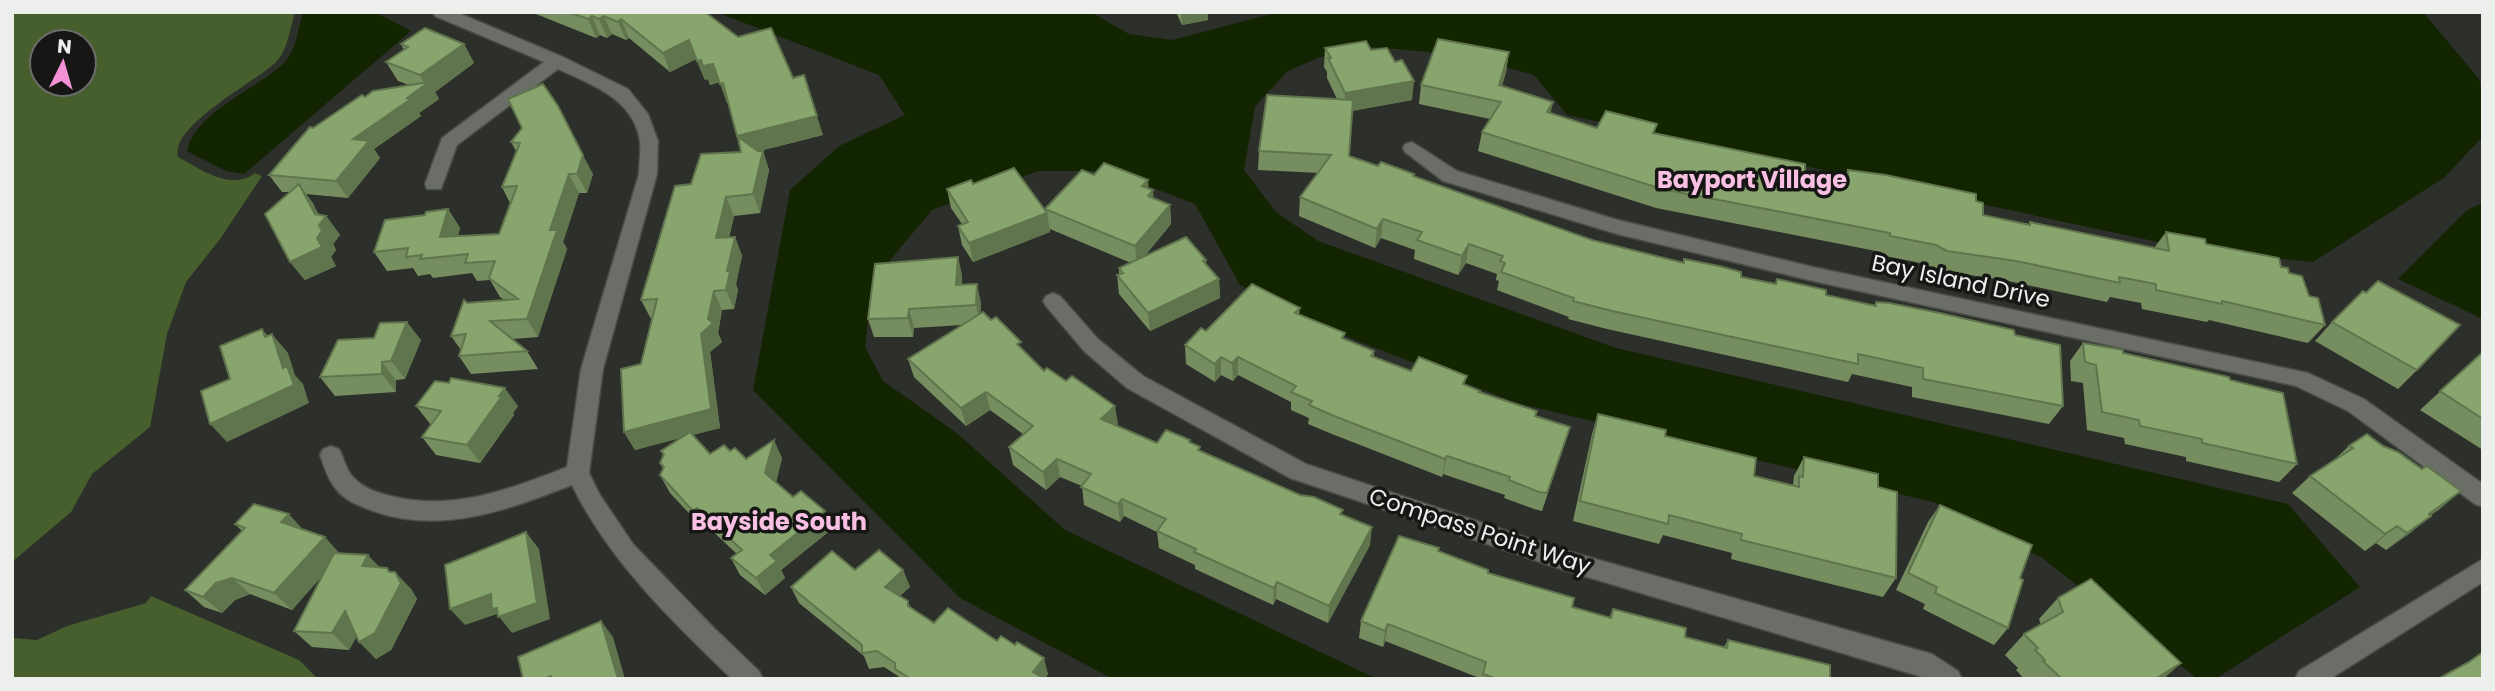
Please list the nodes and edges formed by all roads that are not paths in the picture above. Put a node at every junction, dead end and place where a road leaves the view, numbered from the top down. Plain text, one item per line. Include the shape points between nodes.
1 (441, 12) edge
2 (557, 61) junction
3 (1412, 148) dead end
4 (434, 184) dead end
5 (1053, 301) dead end
6 (331, 455) dead end
7 (578, 473) junction
8 (2483, 497) edge
9 (2483, 569) edge
10 (747, 678) edge
11 (1949, 679) edge
12 (2308, 679) edge

1 - 2 street
2 - 4 street via 449,142
2 - 7 street via 622,93 639,114 649,141 648,174 592,369
3 - 8 street, Bay Island Drive via 1450,176 1617,227 2300,379 2356,405
5 - 11 street, Compass Point Way via 1091,345 1135,382 1298,471 1567,561 1932,666
6 - 7 street via 344,483 358,494 402,511 429,513 483,507
7 - 10 street via 625,551
9 - 12 street

